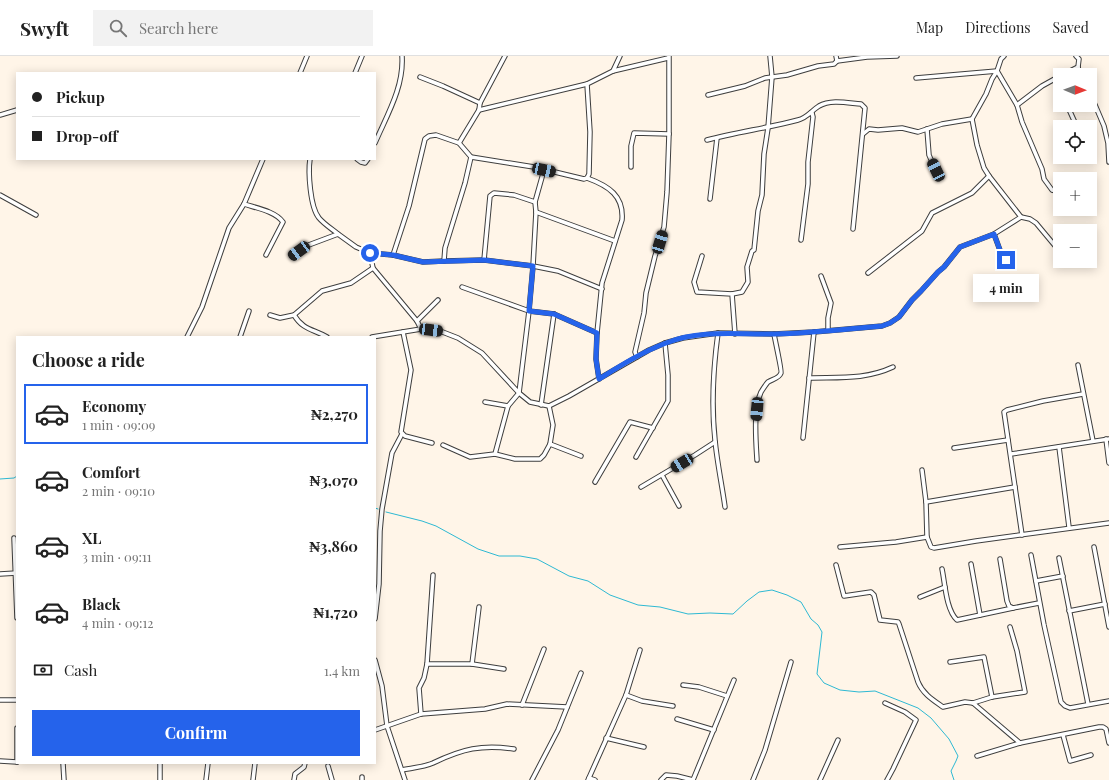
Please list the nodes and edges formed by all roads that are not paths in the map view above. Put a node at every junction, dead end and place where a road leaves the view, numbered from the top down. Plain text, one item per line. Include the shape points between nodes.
1 (307, 56) edge
2 (362, 56) edge
3 (402, 56) edge
4 (505, 56) edge
5 (620, 56) edge
6 (770, 56) edge
7 (836, 56) edge
8 (883, 56) edge
9 (897, 56) edge
10 (1004, 56) edge
11 (1076, 56) edge
12 (668, 57) edge
13 (999, 58) edge
14 (837, 61) junction
15 (1078, 67) edge
16 (613, 71) junction
17 (997, 71) junction
18 (300, 72) edge
19 (355, 72) edge
20 (420, 77) dead end
21 (772, 78) junction
22 (916, 78) dead end
23 (1053, 79) edge
24 (587, 84) junction
25 (708, 95) dead end
26 (480, 103) junction
27 (1017, 106) junction
28 (16, 110) edge
29 (479, 110) junction
30 (1097, 110) edge
31 (811, 113) junction
32 (0, 115) edge
33 (972, 120) junction
34 (768, 128) junction
35 (927, 128) junction
36 (669, 134) junction
37 (863, 134) junction
38 (717, 138) junction
39 (707, 140) dead end
40 (376, 141) edge
41 (459, 144) junction
42 (471, 157) junction
43 (263, 160) edge
44 (310, 160) edge
45 (358, 160) edge
46 (367, 160) edge
47 (1109, 162) edge
48 (631, 167) dead end
49 (544, 170) junction
50 (936, 170) dead end
51 (989, 176) junction
52 (587, 178) junction
53 (1053, 190) edge
54 (0, 195) edge
55 (710, 199) dead end
56 (535, 202) junction
57 (244, 204) junction
58 (536, 212) junction
59 (36, 214) dead end
60 (1021, 217) junction
61 (852, 229) dead end
62 (338, 234) junction
63 (994, 234) junction
64 (801, 240) dead end
65 (615, 241) junction
66 (1053, 243) edge
67 (370, 253) junction
68 (266, 255) dead end
69 (393, 255) junction
70 (292, 256) dead end
71 (702, 256) dead end
72 (484, 260) junction
73 (444, 261) junction
74 (533, 266) junction
75 (1011, 266) dead end
76 (373, 268) junction
77 (868, 273) dead end
78 (821, 276) dead end
79 (462, 287) dead end
80 (602, 289) junction
81 (732, 294) junction
82 (438, 300) dead end
83 (249, 311) dead end
84 (529, 311) junction
85 (554, 314) junction
86 (270, 315) dead end
87 (294, 315) junction
88 (417, 321) junction
89 (421, 329) junction
90 (828, 330) junction
91 (403, 332) junction
92 (814, 332) junction
93 (597, 333) junction
94 (718, 333) junction
95 (736, 334) junction
96 (774, 334) junction
97 (188, 336) edge
98 (240, 336) edge
99 (325, 336) edge
100 (376, 336) edge
101 (666, 343) junction
102 (637, 357) junction
103 (1078, 365) dead end
104 (892, 367) dead end
105 (809, 378) junction
106 (599, 379) junction
107 (519, 393) junction
108 (1083, 394) junction
109 (485, 402) dead end
110 (541, 404) junction
111 (508, 406) junction
112 (549, 406) junction
113 (653, 428) junction
114 (402, 434) junction
115 (803, 438) dead end
116 (1107, 439) edge
117 (1008, 440) junction
118 (1093, 441) junction
119 (715, 442) junction
120 (432, 443) dead end
121 (550, 444) junction
122 (443, 445) dead end
123 (1059, 447) junction
124 (954, 448) dead end
125 (495, 454) junction
126 (1011, 454) junction
127 (582, 456) dead end
128 (636, 457) dead end
129 (757, 460) dead end
130 (1109, 463) edge
131 (922, 470) dead end
132 (662, 475) junction
133 (595, 482) dead end
134 (641, 487) dead end
135 (1015, 488) junction
136 (926, 502) junction
137 (679, 506) dead end
138 (725, 507) dead end
139 (1109, 523) edge
140 (1069, 527) junction
141 (1022, 535) junction
142 (927, 537) junction
143 (14, 538) dead end
144 (840, 547) dead end
145 (1094, 547) dead end
146 (1031, 555) dead end
147 (1059, 558) dead end
148 (1000, 560) dead end
149 (971, 564) dead end
150 (836, 566) dead end
151 (942, 569) dead end
152 (0, 574) edge
153 (16, 574) edge
154 (433, 575) dead end
155 (1063, 576) junction
156 (1036, 582) junction
157 (945, 587) junction
158 (920, 597) dead end
159 (1039, 602) junction
160 (1105, 604) junction
161 (479, 607) dead end
162 (1013, 608) junction
163 (376, 610) edge
164 (1069, 611) junction
165 (980, 615) junction
166 (1010, 627) dead end
167 (1109, 627) edge
168 (544, 649) dead end
169 (640, 650) dead end
170 (790, 662) dead end
171 (950, 662) dead end
172 (376, 664) edge
173 (427, 664) junction
174 (472, 664) junction
175 (504, 669) dead end
176 (581, 673) dead end
177 (734, 680) dead end
178 (683, 685) dead end
179 (626, 695) junction
180 (728, 696) junction
181 (992, 697) junction
182 (0, 700) edge
183 (16, 700) edge
184 (1109, 701) edge
185 (886, 703) dead end
186 (973, 703) junction
187 (1088, 704) junction
188 (522, 705) junction
189 (673, 706) dead end
190 (566, 707) junction
191 (421, 714) junction
192 (677, 719) dead end
193 (387, 726) junction
194 (376, 730) edge
195 (714, 730) junction
196 (1063, 734) junction
197 (606, 738) junction
198 (838, 740) dead end
199 (1109, 743) edge
200 (1020, 744) junction
201 (644, 747) dead end
202 (514, 749) dead end
203 (1091, 755) dead end
204 (977, 756) dead end
205 (0, 761) edge
206 (16, 762) edge
207 (63, 764) edge
208 (160, 764) edge
209 (208, 764) edge
210 (255, 764) edge
211 (305, 764) edge
212 (328, 766) dead end
213 (402, 770) junction
214 (588, 779) edge
215 (64, 780) edge
216 (160, 780) edge
217 (206, 780) edge
218 (252, 780) edge
219 (294, 780) edge
220 (332, 780) edge
221 (405, 780) edge
222 (532, 780) edge
223 (595, 780) edge
224 (661, 780) edge
225 (693, 780) edge
226 (753, 780) edge
227 (820, 780) edge
228 (887, 780) edge

1 - 18 street
2 - 19 street
3 - 40 street via 401,77
4 - 26 street
5 - 16 street
6 - 21 street
7 - 14 street
8 - 9 street
8 - 14 street
10 - 13 street
11 - 15 street via 1079,59
12 - 16 street
12 - 36 street
13 - 17 street
14 - 21 street via 834,64
16 - 24 street
17 - 22 street
17 - 27 street
17 - 33 street
20 - 26 street
21 - 25 street
21 - 34 street
23 - 27 street
24 - 29 street
24 - 52 street via 590,132
26 - 29 street
27 - 53 street via 1044,179
28 - 32 street
29 - 41 street
30 - 47 street via 1108,143
31 - 34 street via 802,119
31 - 37 street via 817,107 830,102 861,104 865,108
31 - 64 street via 813,117 808,184
33 - 35 street
33 - 51 street via 982,163
34 - 38 street
34 - 81 street via 754,250 747,267 748,282 742,292
35 - 37 street via 918,132 902,128 869,129
35 - 50 street via 929,155
36 - 48 street via 634,133
36 - 102 street via 664,227 646,293 635,352
37 - 61 street
38 - 39 street
38 - 55 street
41 - 42 street
41 - 69 street via 436,135 425,138 409,206
42 - 49 street
42 - 73 street via 445,248
43 - 57 street
44 - 62 street via 311,195 318,217
45 - 46 street
49 - 52 street
49 - 56 street
51 - 60 street
51 - 77 street via 972,193 932,213 922,231
52 - 65 street via 605,186 616,195 621,204 622,220
54 - 59 street
56 - 58 street
56 - 72 street via 514,195 490,196
57 - 68 street via 264,210 283,222
57 - 97 street via 228,228 202,307
58 - 65 street
58 - 74 street
60 - 63 street
60 - 66 street via 1036,223
62 - 67 street
62 - 70 street via 306,246
63 - 75 street via 1001,253
63 - 90 street via 960,247 899,317 890,323 882,326
65 - 80 street
67 - 69 street
67 - 76 street
69 - 73 street via 423,262
71 - 81 street via 694,282 697,292
72 - 73 street
72 - 74 street
74 - 80 street via 558,271
74 - 84 street
76 - 87 street via 351,283 322,291
76 - 88 street
78 - 90 street via 831,303
79 - 84 street
80 - 93 street
81 - 95 street
82 - 88 street
83 - 98 street
84 - 85 street
84 - 107 street
85 - 93 street
85 - 110 street
86 - 87 street via 280,318
87 - 99 street via 304,327
88 - 89 street
89 - 91 street
89 - 107 street via 440,331 458,338 482,353
90 - 92 street
91 - 100 street
91 - 114 street via 411,370 401,426
92 - 96 street
92 - 105 street
93 - 106 street via 596,359
94 - 95 street
94 - 101 street
94 - 119 street via 713,365
95 - 96 street
96 - 129 street via 782,369 777,378 768,382 759,399 755,434
101 - 102 street
101 - 113 street via 668,401
102 - 106 street
103 - 108 street
104 - 105 street via 864,376
105 - 115 street
106 - 112 street
107 - 110 street via 530,402
107 - 111 street
108 - 117 street via 1007,410 1004,415
108 - 118 street
109 - 111 street
110 - 112 street
111 - 125 street
112 - 121 street via 553,424
113 - 128 street
113 - 133 street via 630,422
114 - 120 street
114 - 163 street via 392,453 382,509
116 - 118 street
116 - 130 street
117 - 124 street
117 - 126 street
118 - 123 street
119 - 132 street
119 - 138 street
121 - 125 street via 540,459 515,459
121 - 127 street
122 - 125 street via 470,457
123 - 126 street
123 - 140 street
126 - 135 street
131 - 136 street
132 - 134 street
132 - 137 street
135 - 136 street
135 - 141 street
136 - 142 street
139 - 140 street
140 - 141 street
141 - 142 street via 934,548
142 - 144 street
143 - 153 street
145 - 160 street
146 - 156 street
147 - 155 street
148 - 162 street via 1007,601
149 - 165 street
150 - 186 street via 844,596 871,592 880,620 898,622 920,688 928,697 943,707 965,702
151 - 157 street
152 - 153 street
154 - 173 street
155 - 156 street
155 - 164 street
156 - 159 street
157 - 158 street
157 - 165 street via 949,606 957,620
159 - 162 street
159 - 187 street via 1061,702 1070,708
160 - 164 street
160 - 167 street
161 - 174 street
162 - 165 street
164 - 187 street
166 - 181 street via 1025,692
168 - 188 street
169 - 179 street
170 - 226 street via 765,750
171 - 181 street via 984,656
172 - 193 street via 382,686
173 - 174 street
173 - 191 street via 419,688
174 - 175 street
176 - 190 street
177 - 180 street
178 - 180 street
179 - 189 street via 642,701
179 - 197 street
180 - 195 street
181 - 186 street
182 - 183 street
184 - 187 street
185 - 228 street via 916,720
186 - 200 street
188 - 190 street
188 - 191 street via 507,704 485,709
190 - 222 street via 558,730
191 - 193 street
192 - 195 street
193 - 194 street
193 - 213 street
195 - 225 street
196 - 199 street via 1103,727 1106,729
196 - 200 street
196 - 203 street via 1070,761
197 - 201 street
197 - 214 street
198 - 227 street
200 - 204 street
202 - 213 street via 496,746 474,748 432,763
205 - 206 street
207 - 215 street
208 - 216 street
209 - 217 street
210 - 218 street
211 - 219 street via 295,774
212 - 220 street
213 - 221 street
214 - 223 street
224 - 225 street via 669,775

